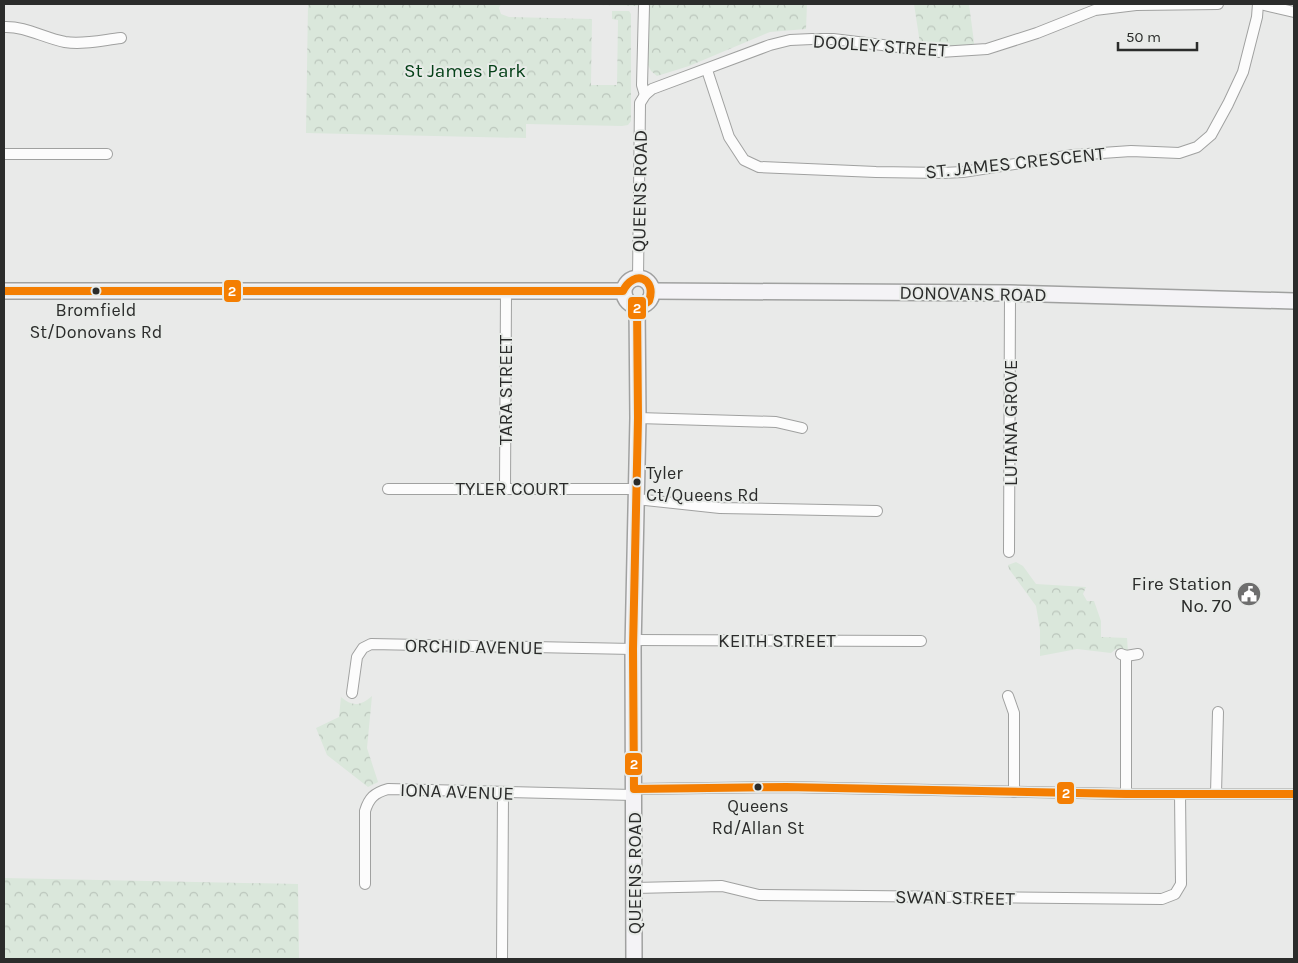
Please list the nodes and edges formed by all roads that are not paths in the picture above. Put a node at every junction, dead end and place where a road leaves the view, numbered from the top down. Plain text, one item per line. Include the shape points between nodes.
1 (1218, 4) edge
2 (1259, 4) edge
3 (644, 6) dead end
4 (1294, 12) edge
5 (4, 27) edge
6 (121, 38) dead end
7 (707, 70) junction
8 (642, 99) junction
9 (4, 154) edge
10 (107, 154) dead end
11 (638, 278) junction
12 (4, 290) edge
13 (623, 291) junction
14 (652, 291) junction
15 (506, 292) junction
16 (1010, 293) junction
17 (1294, 300) edge
18 (637, 306) junction
19 (638, 418) junction
20 (802, 428) dead end
21 (505, 488) junction
22 (388, 489) dead end
23 (636, 494) junction
24 (877, 511) dead end
25 (1009, 552) dead end
26 (921, 641) dead end
27 (633, 645) junction
28 (1138, 654) dead end
29 (352, 692) dead end
30 (1008, 696) dead end
31 (1218, 712) dead end
32 (633, 792) junction
33 (1014, 792) junction
34 (503, 793) junction
35 (1126, 794) junction
36 (1180, 794) junction
37 (1216, 794) junction
38 (1294, 794) edge
39 (365, 884) dead end
40 (634, 888) junction
41 (502, 959) edge
42 (634, 959) edge

1 - 7 street, DOOLEY STREET via 1136,5 1095,10 987,49 940,52 833,39 790,40
2 - 4 street
2 - 7 street, ST. JAMES CRESCENT via 1243,72 1228,104 1211,135 1197,147 1179,153 1131,151 1073,155 943,173 759,167 744,160 729,137
3 - 8 street, QUEENS ROAD
5 - 6 street via 19,28 66,42
7 - 8 street, DOOLEY STREET via 652,89
8 - 11 street, QUEENS ROAD
9 - 10 street
11 - 13 street via 629,281
11 - 14 street via 648,281
12 - 15 street
13 - 15 street
13 - 18 street via 628,302
14 - 16 street, DONOVANS ROAD
14 - 18 street via 649,301
15 - 21 street, TARA STREET
16 - 17 street, DONOVANS ROAD
16 - 25 street, LUTANA GROVE
18 - 19 street, QUEENS ROAD
19 - 20 street via 776,422
19 - 23 street, QUEENS ROAD
21 - 22 street, TYLER COURT
21 - 23 street, TYLER COURT
23 - 24 street, TYLER COURT via 720,508
23 - 27 street, QUEENS ROAD
26 - 27 street, KEITH STREET
27 - 29 street, ORCHID AVENUE via 371,644 363,648 357,657
27 - 32 street, QUEENS ROAD
28 - 35 street via 1124,655
30 - 33 street via 1014,713
31 - 37 street
32 - 33 street, IONA AVENUE via 786,787
32 - 34 street, IONA AVENUE
32 - 40 street, QUEENS ROAD
33 - 35 street, IONA AVENUE
34 - 39 street, IONA AVENUE via 388,789 377,793 369,800 365,811
34 - 41 street
35 - 36 street, IONA AVENUE
36 - 37 street, IONA AVENUE
36 - 40 street, SWAN STREET via 1181,884 1175,894 1162,900 759,895 722,886
37 - 38 street, IONA AVENUE
40 - 42 street, QUEENS ROAD

